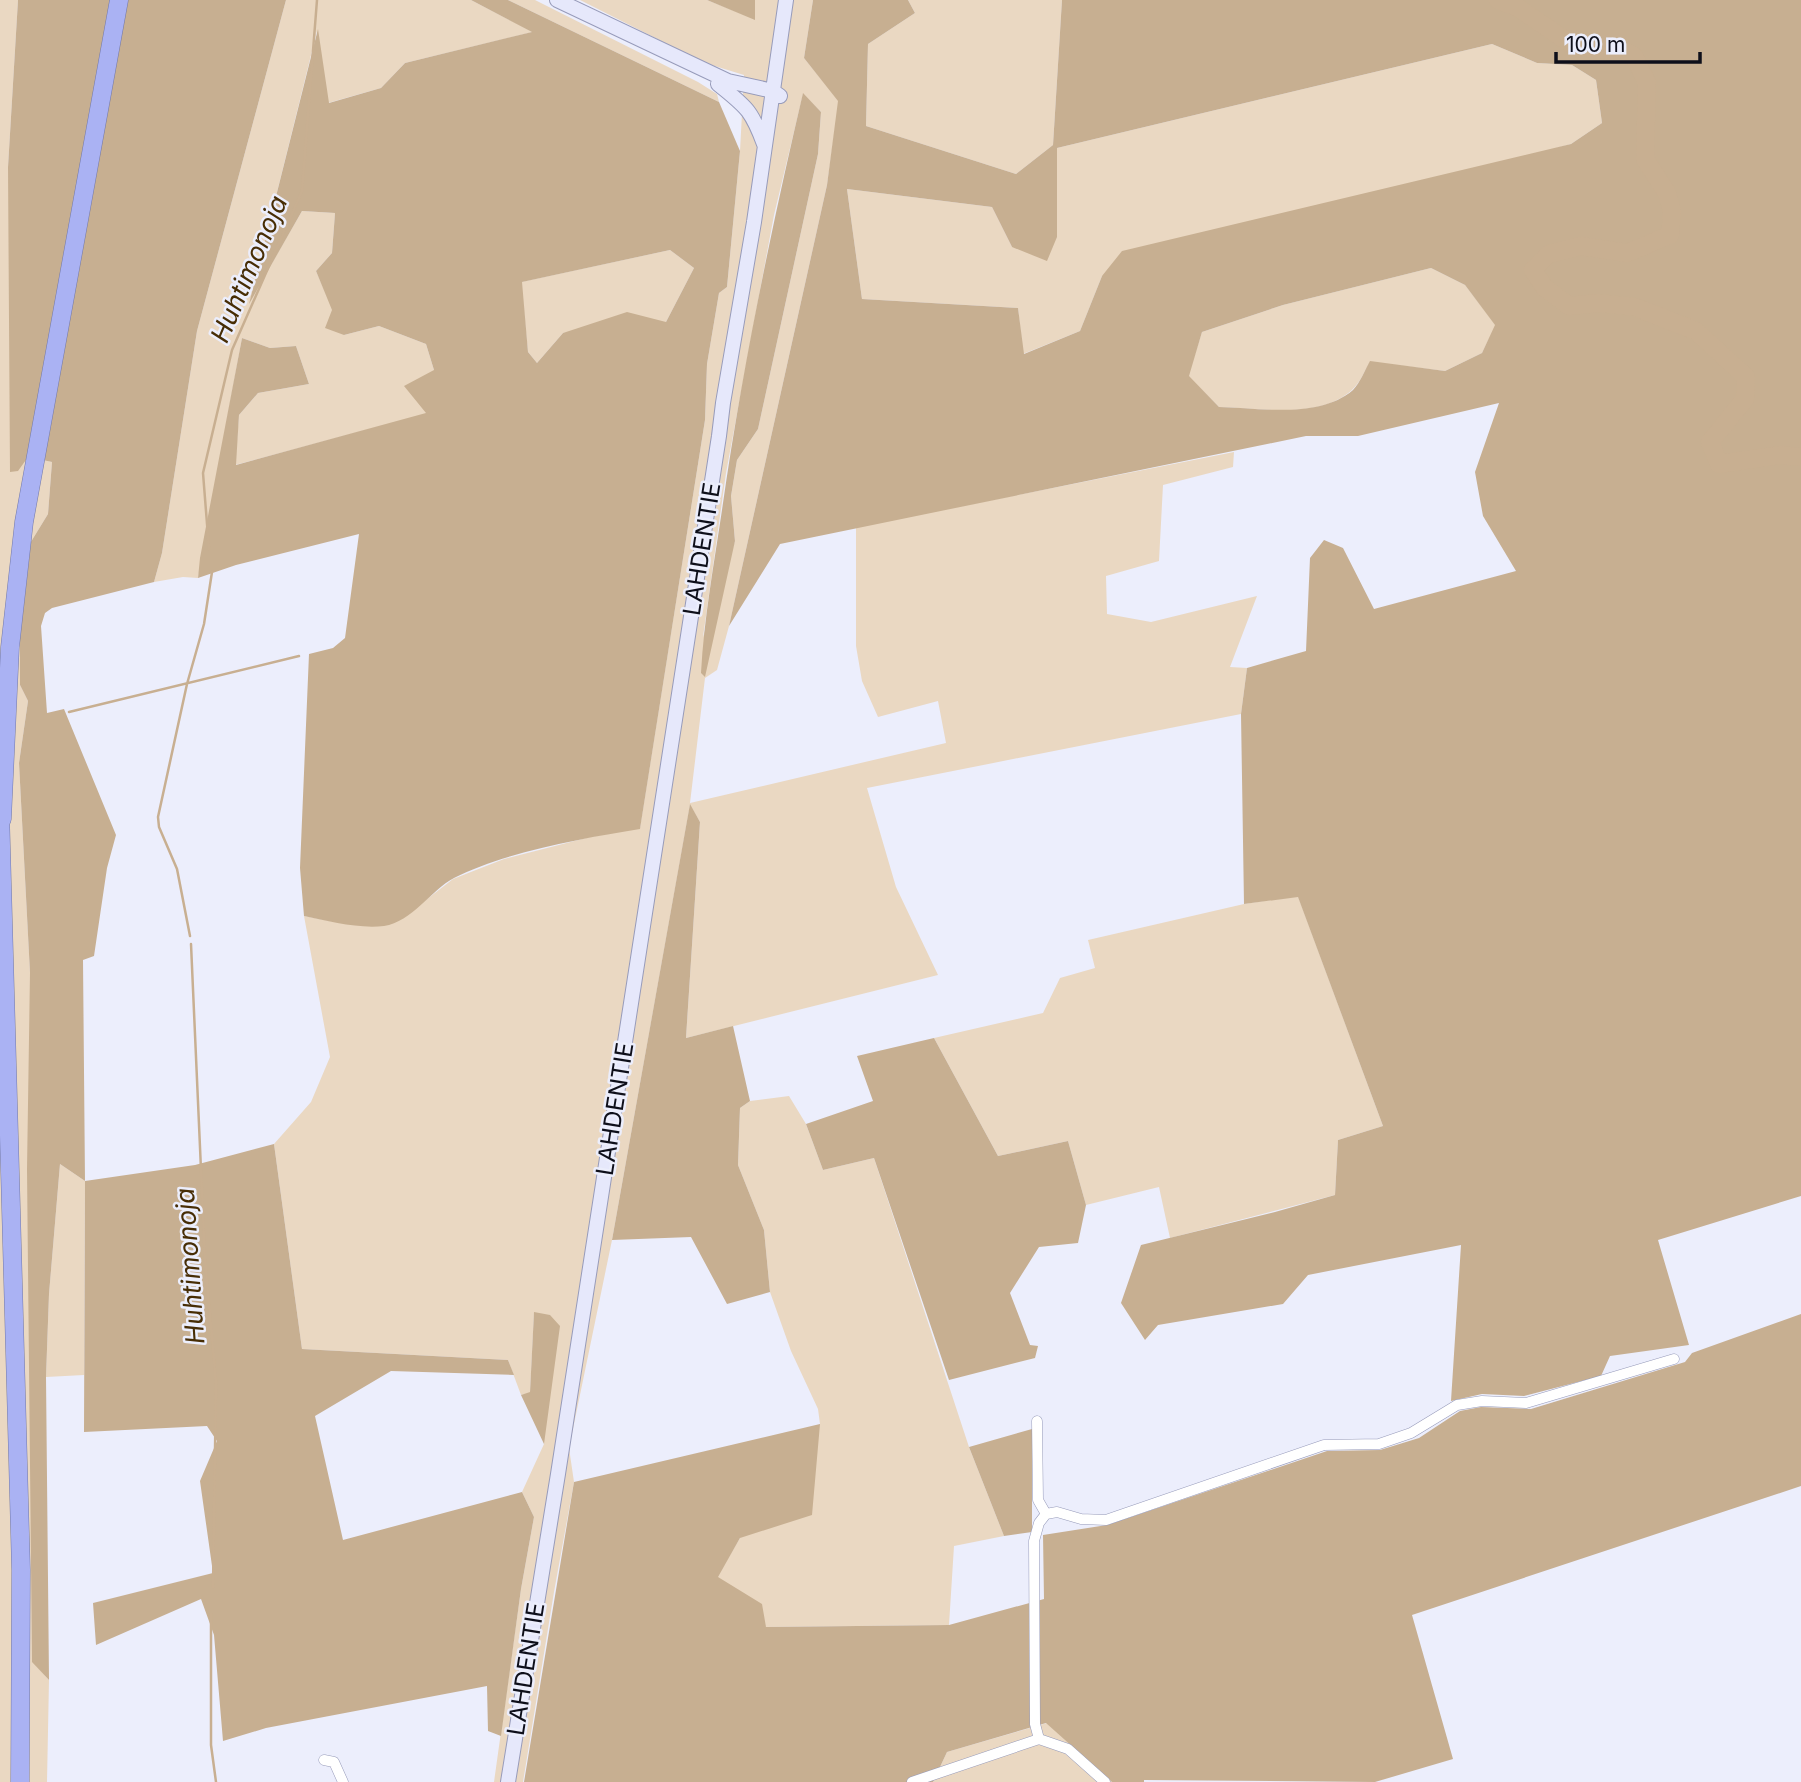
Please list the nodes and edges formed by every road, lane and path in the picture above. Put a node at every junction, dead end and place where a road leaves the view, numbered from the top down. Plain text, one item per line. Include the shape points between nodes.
1 (120, 0) edge
2 (557, 0) edge
3 (786, 0) edge
4 (796, 0) edge
5 (600, 22) junction
6 (718, 84) junction
7 (775, 95) junction
8 (765, 145) junction
9 (719, 436) junction
10 (0, 810) edge
11 (1, 833) edge
12 (1674, 1359) dead end
13 (1037, 1421) dead end
14 (1046, 1514) junction
15 (1039, 1739) junction
16 (324, 1760) dead end
17 (20, 1782) edge
18 (343, 1782) edge
19 (508, 1782) edge
20 (912, 1782) edge
21 (1105, 1782) edge

1 - 11 highway via 24,522 10,647
2 - 5 main road
3 - 7 main road, LAHDENTIE
4 - 7 main road, LAHDENTIE
5 - 6 main road
5 - 7 main road via 727,81
6 - 7 main road via 748,96
6 - 8 main road via 754,117
7 - 8 main road, LAHDENTIE
7 - 9 main road, LAHDENTIE via 730,403
8 - 9 main road, LAHDENTIE
9 - 19 main road, LAHDENTIE
10 - 11 highway
11 - 17 highway via 22,1570
12 - 14 street via 1526,1402 1457,1405 1411,1433 1379,1444 1325,1445 1106,1520
13 - 14 street via 1038,1500
14 - 15 street via 1034,1541 1035,1724
15 - 20 street
15 - 21 street via 1068,1749
16 - 18 street via 334,1762

